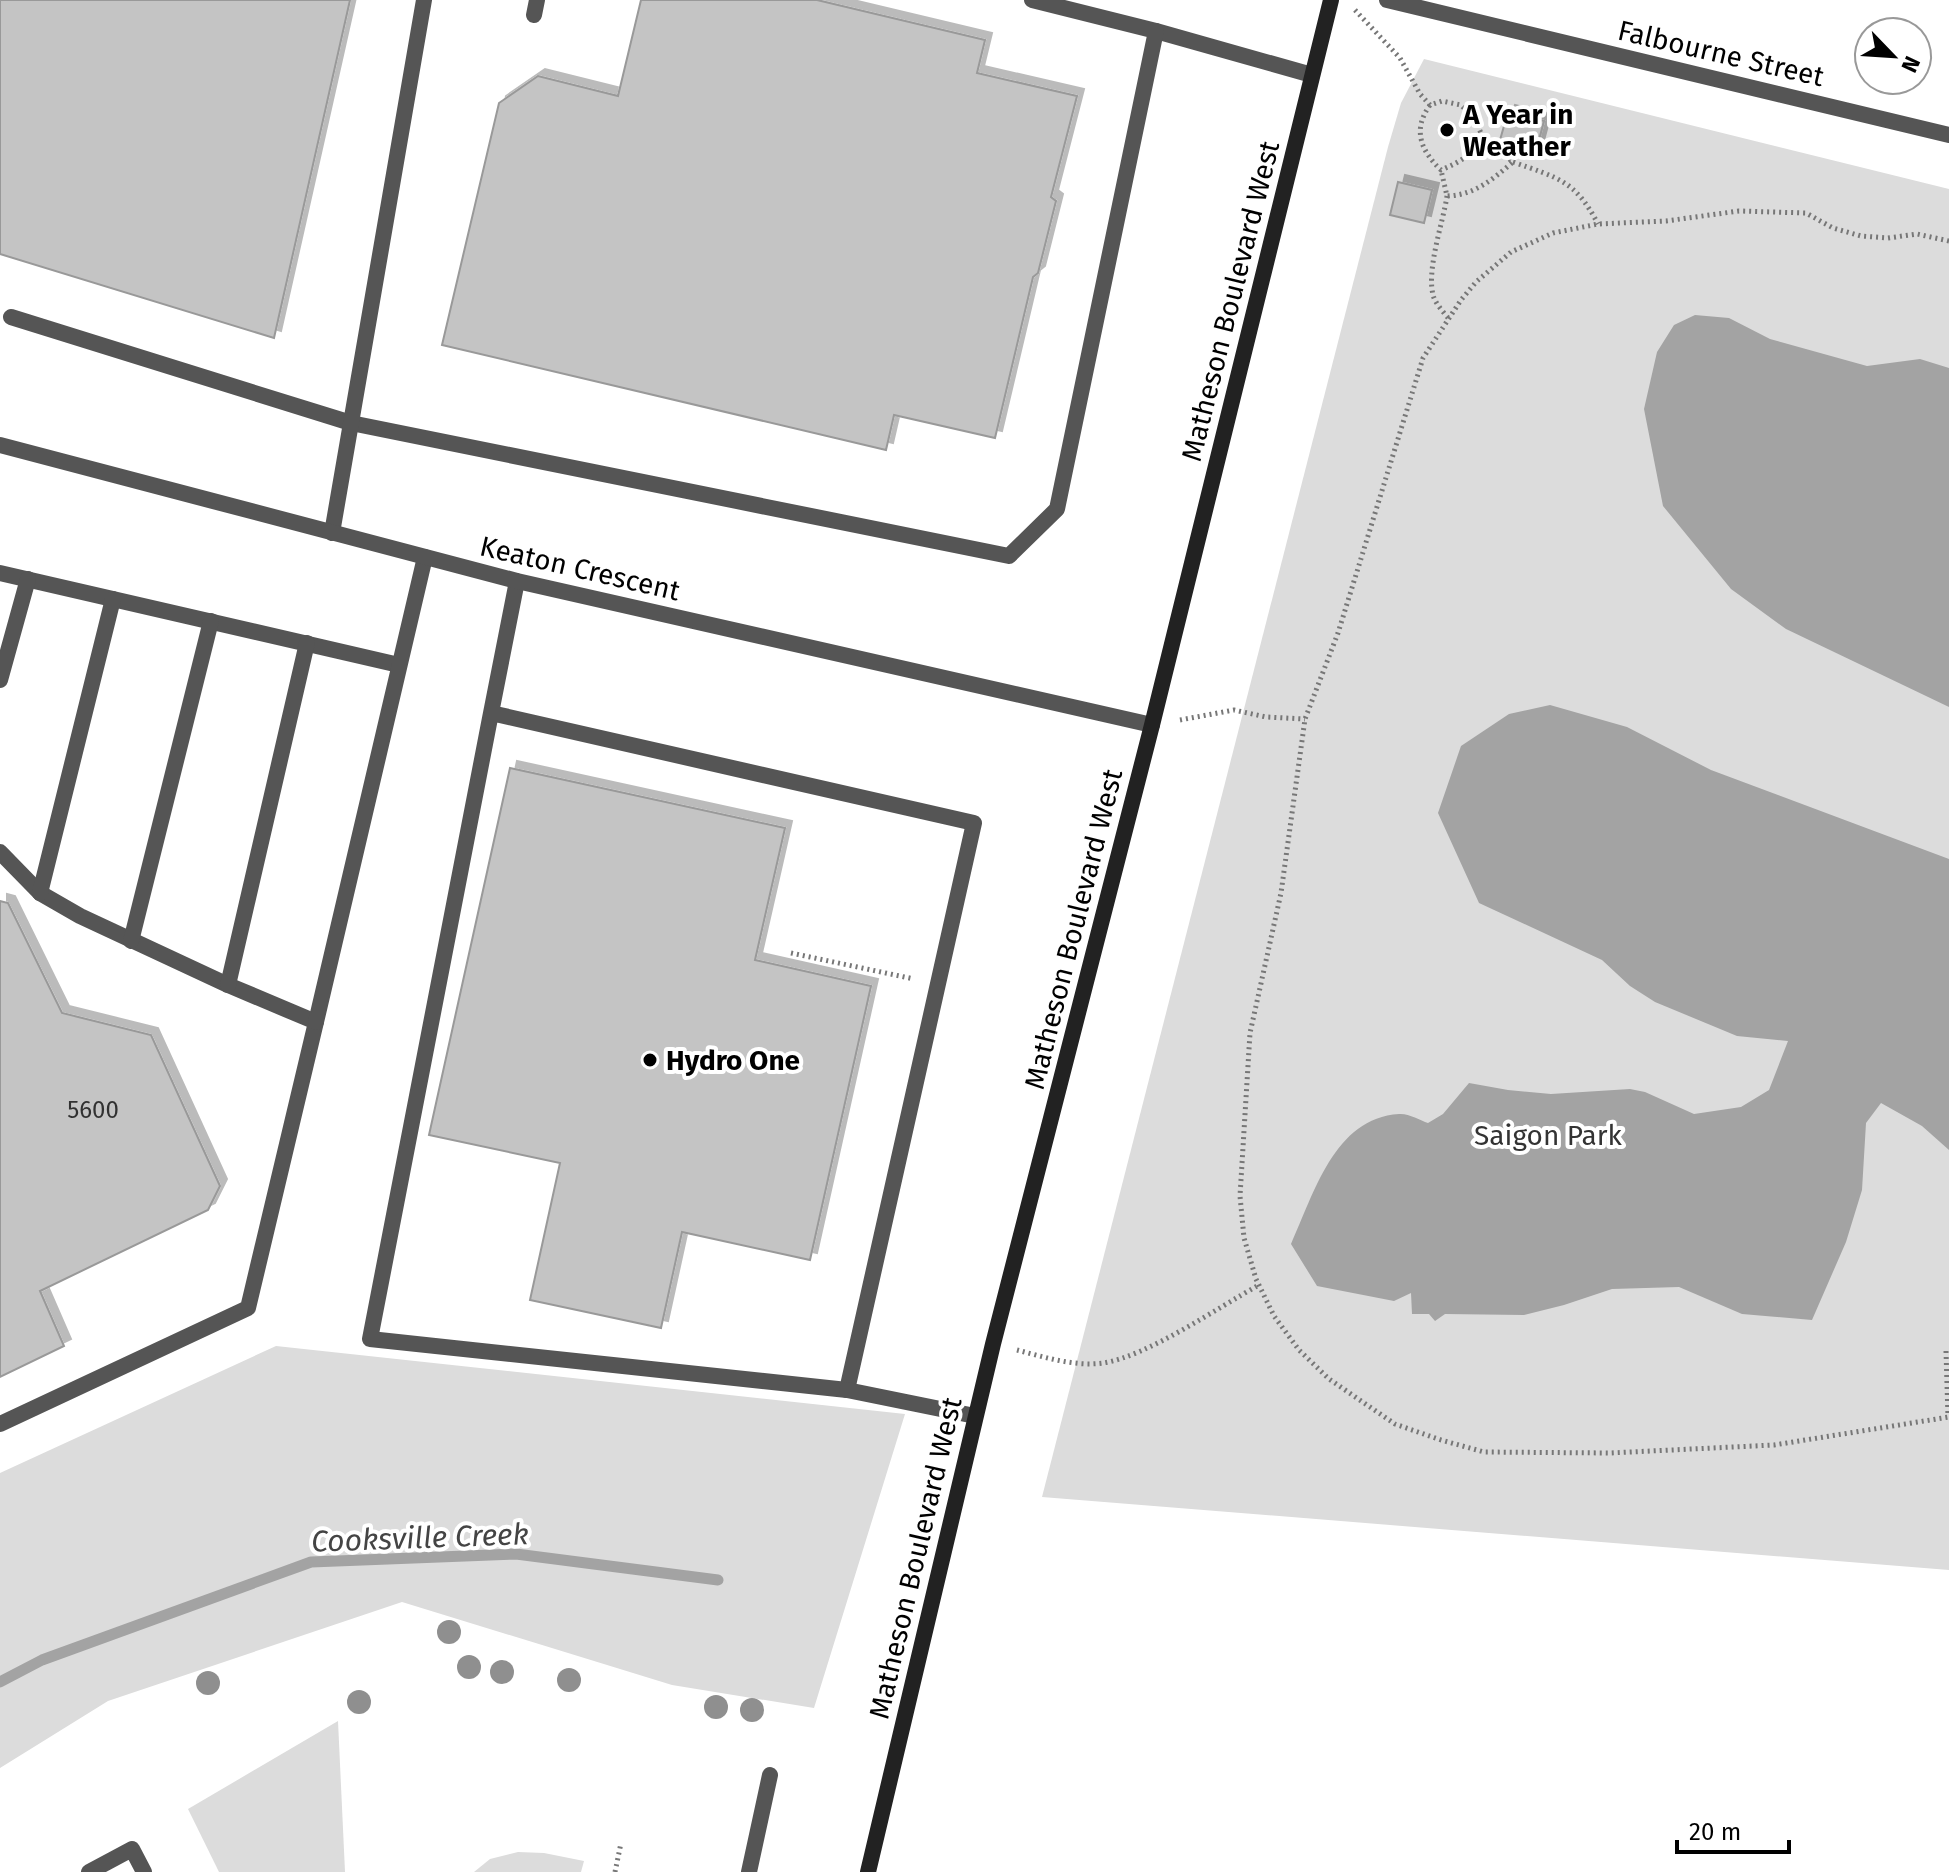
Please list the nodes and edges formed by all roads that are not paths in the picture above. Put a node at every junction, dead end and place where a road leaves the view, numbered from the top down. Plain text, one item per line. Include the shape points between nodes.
1 (424, 0) edge
2 (1032, 0) edge
3 (1331, 0) edge
4 (1387, 0) edge
5 (1156, 31) junction
6 (1312, 75) junction
7 (1949, 135) edge
8 (11, 317) dead end
9 (351, 423) junction
10 (0, 445) edge
11 (332, 533) junction
12 (425, 557) junction
13 (0, 573) edge
14 (28, 579) junction
15 (517, 581) junction
16 (113, 599) junction
17 (211, 621) junction
18 (307, 643) junction
19 (399, 665) junction
20 (0, 680) edge
21 (491, 713) junction
22 (1152, 725) junction
23 (0, 852) edge
24 (40, 893) junction
25 (131, 941) junction
26 (228, 985) junction
27 (316, 1022) junction
28 (847, 1390) junction
29 (975, 1416) junction
30 (0, 1424) edge
31 (770, 1775) dead end
32 (89, 1872) edge
33 (144, 1872) edge
34 (750, 1872) edge
35 (868, 1872) edge

1 - 9 street
2 - 5 street
3 - 6 street, Matheson Boulevard West
4 - 7 street, Falbourne Street
5 - 6 street
5 - 9 street via 1057,509 1009,556
6 - 22 street, Matheson Boulevard West
8 - 9 street
9 - 11 street
10 - 11 street, Keaton Crescent
11 - 12 street, Keaton Crescent
12 - 15 street, Keaton Crescent
12 - 19 street
13 - 14 street
14 - 16 street
14 - 20 street
15 - 21 street
15 - 22 street, Keaton Crescent
16 - 17 street
16 - 24 street
17 - 18 street
17 - 25 street
18 - 19 street
18 - 26 street
19 - 27 street
21 - 28 street via 974,823
21 - 28 street via 370,1339
22 - 29 street, Matheson Boulevard West
23 - 24 street
24 - 25 street
25 - 26 street
26 - 27 street
27 - 30 street via 248,1308
28 - 29 street
29 - 35 street, Matheson Boulevard West
31 - 34 street
32 - 33 street via 132,1849

